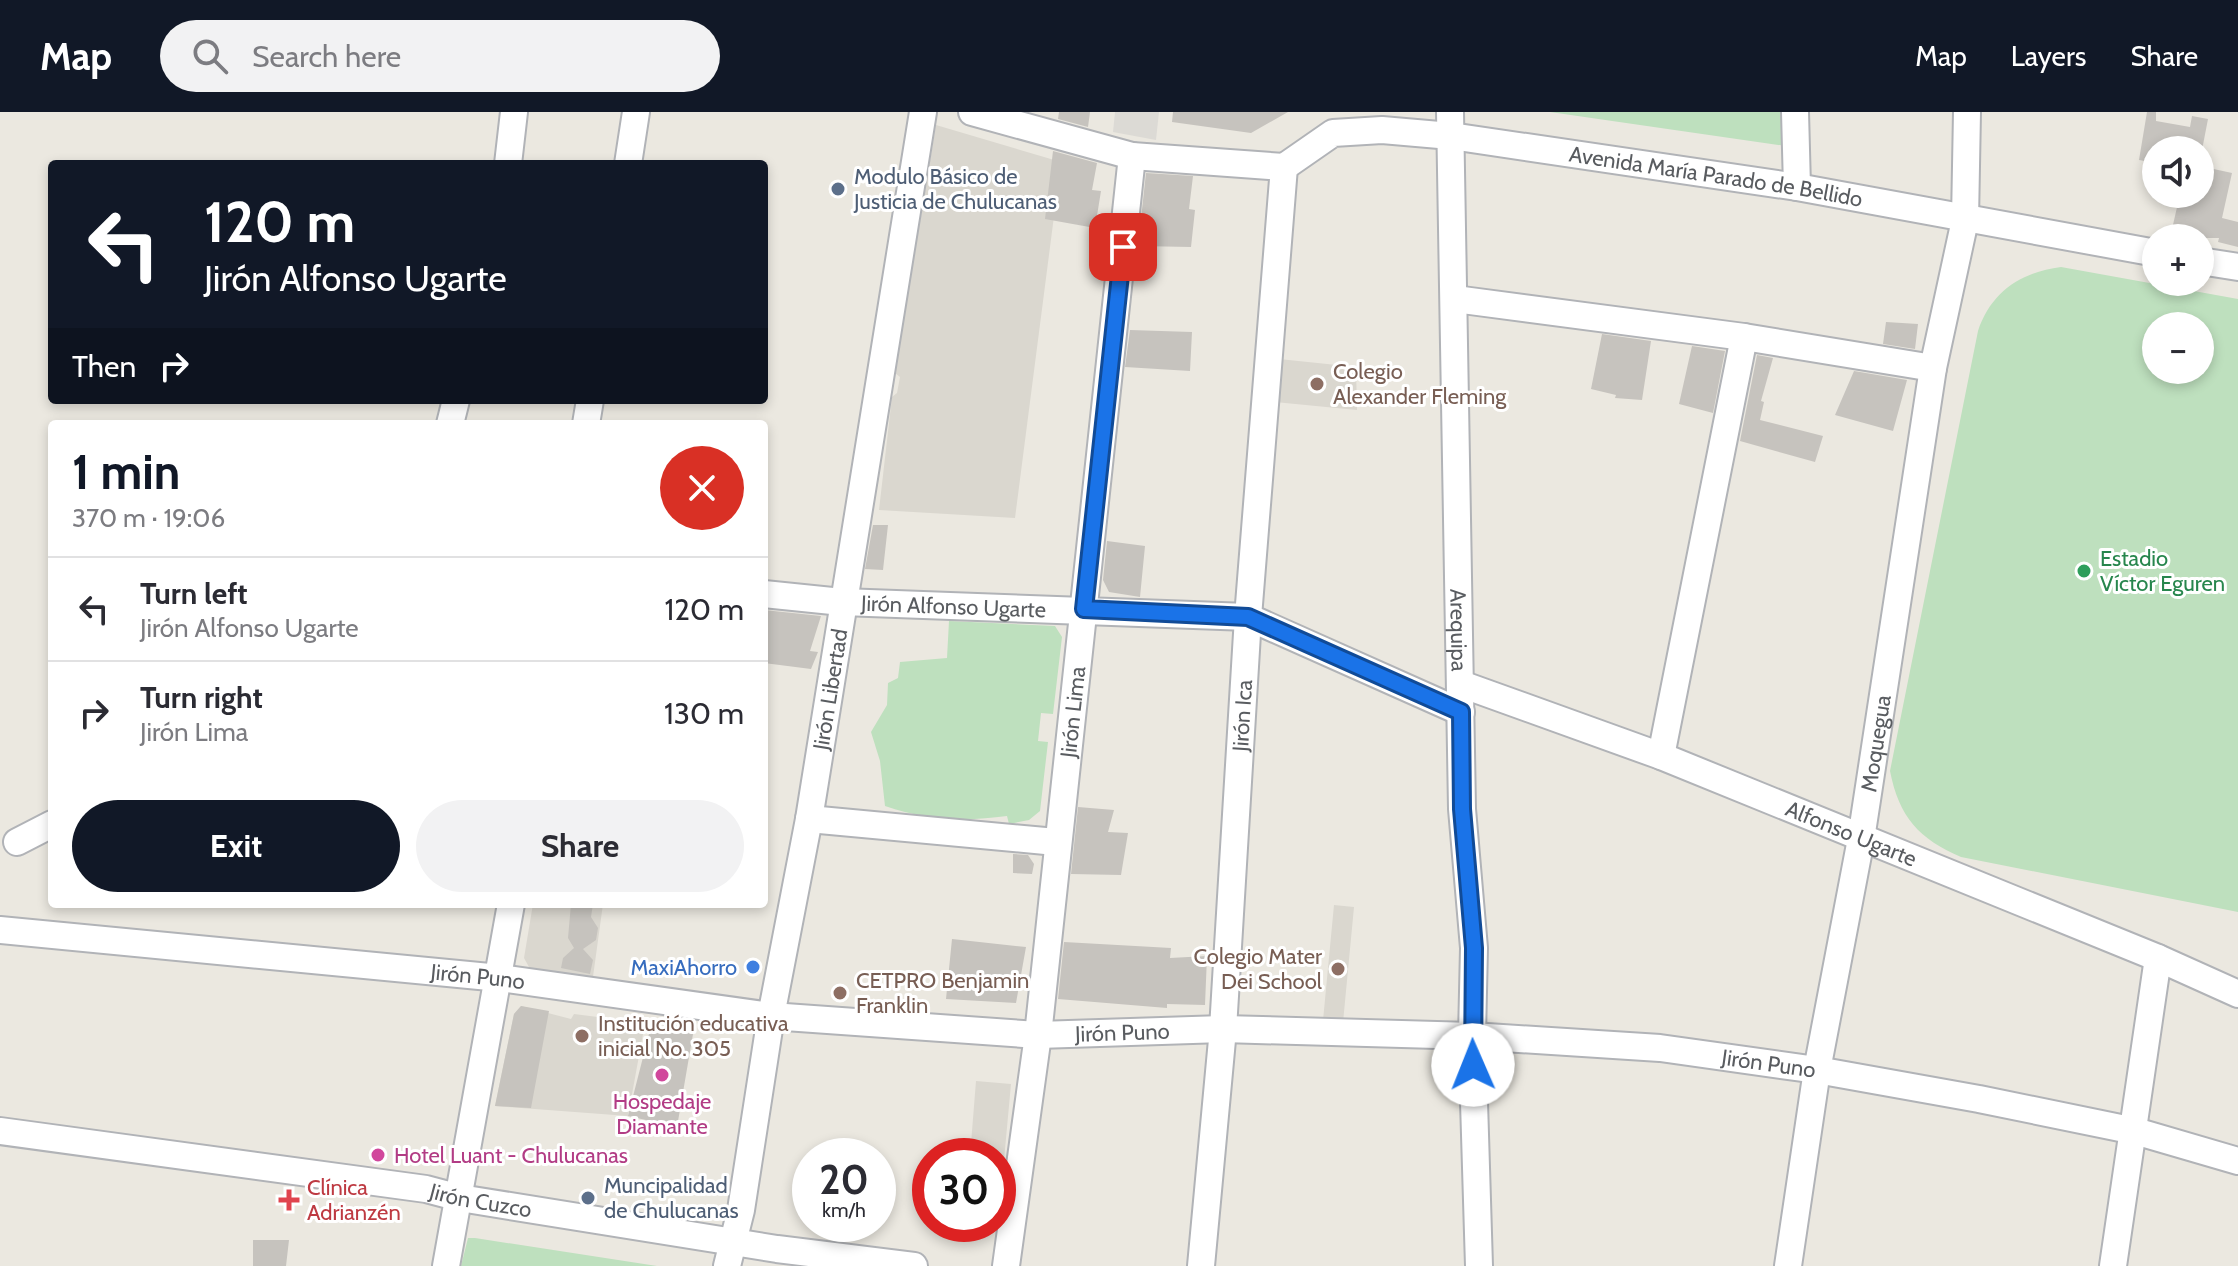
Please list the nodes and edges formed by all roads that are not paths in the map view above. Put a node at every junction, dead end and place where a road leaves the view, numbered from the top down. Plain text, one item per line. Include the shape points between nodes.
1 (514, 112) edge
2 (636, 112) edge
3 (923, 112) edge
4 (972, 112) edge
5 (1795, 112) edge
6 (1967, 112) edge
7 (1332, 123) edge
8 (1450, 124) edge
9 (1132, 156) junction
10 (508, 160) edge
11 (629, 160) edge
12 (1284, 167) junction
13 (1797, 187) junction
14 (1965, 220) junction
15 (2142, 251) edge
16 (2214, 263) edge
17 (2238, 267) edge
18 (1455, 299) junction
19 (1744, 337) junction
20 (1933, 368) junction
21 (768, 594) edge
22 (842, 602) junction
23 (1084, 609) junction
24 (1248, 617) junction
25 (1461, 684) junction
26 (1461, 712) junction
27 (1661, 756) junction
28 (809, 819) junction
29 (48, 826) edge
30 (1861, 839) junction
31 (17, 842) dead end
32 (1056, 842) junction
33 (510, 908) edge
34 (0, 930) edge
35 (2158, 958) junction
36 (500, 978) junction
37 (2238, 994) edge
38 (771, 1016) junction
39 (1223, 1029) junction
40 (1038, 1035) junction
41 (1472, 1036) junction
42 (1817, 1070) junction
43 (0, 1131) edge
44 (2135, 1131) junction
45 (2238, 1161) edge
46 (460, 1198) junction
47 (730, 1254) edge
48 (446, 1266) edge
49 (914, 1266) edge
50 (1006, 1266) edge
51 (1201, 1266) edge
52 (1479, 1266) edge
53 (1788, 1266) edge
54 (2113, 1266) edge

1 - 10 street
2 - 11 street
3 - 22 street, Jirón Libertad
4 - 9 street
5 - 13 street
6 - 14 street, Moquegua
7 - 8 street, Avenida María Parado de Bellido via 1382,130
7 - 12 street, Avenida María Parado de Bellido
8 - 13 street, Avenida María Parado de Bellido
8 - 18 street, Arequipa
9 - 12 street
9 - 23 street, Jirón Lima
12 - 24 street, Jirón Ica
13 - 14 street, Avenida María Parado de Bellido
14 - 15 street, Avenida María Parado de Bellido
14 - 20 street, Moquegua
16 - 17 street
18 - 19 street
18 - 25 street, Arequipa
19 - 20 street
19 - 27 street
20 - 30 street, Moquegua
21 - 22 street, Jirón Alfonso Ugarte
22 - 23 street, Jirón Alfonso Ugarte
22 - 28 street, Jirón Libertad
23 - 24 street, Jirón Alfonso Ugarte
23 - 32 street, Jirón Lima
24 - 26 street, Jirón Alfonso Ugarte
24 - 39 street, Jirón Ica
25 - 26 street, Arequipa
25 - 27 street, Alfonso Ugarte
26 - 41 street, Arequipa via 1462,809 1474,948
27 - 30 street, Alfonso Ugarte
28 - 32 street
28 - 38 street, Jirón Libertad
29 - 31 street
30 - 35 street, Alfonso Ugarte
30 - 42 street, Moquegua
32 - 40 street, Jirón Lima
33 - 36 street
34 - 36 street, Jirón Puno
35 - 37 street, Alfonso Ugarte
35 - 44 street
36 - 38 street, Jirón Puno
36 - 46 street
38 - 40 street, Jirón Puno
38 - 47 street, Jirón Libertad
39 - 40 street, Jirón Puno
39 - 41 street, Jirón Puno
39 - 51 street, Jirón Ica
40 - 50 street, Jirón Lima
41 - 42 street, Jirón Puno via 1660,1048
41 - 52 street, Arequipa
42 - 44 street, Jirón Puno
42 - 53 street, Moquegua
43 - 46 street, Jirón Cuzco via 426,1189
44 - 45 street, Jirón Puno
44 - 54 street
46 - 47 street, Jirón Cuzco
46 - 48 street
47 - 49 street, Jirón Cuzco

